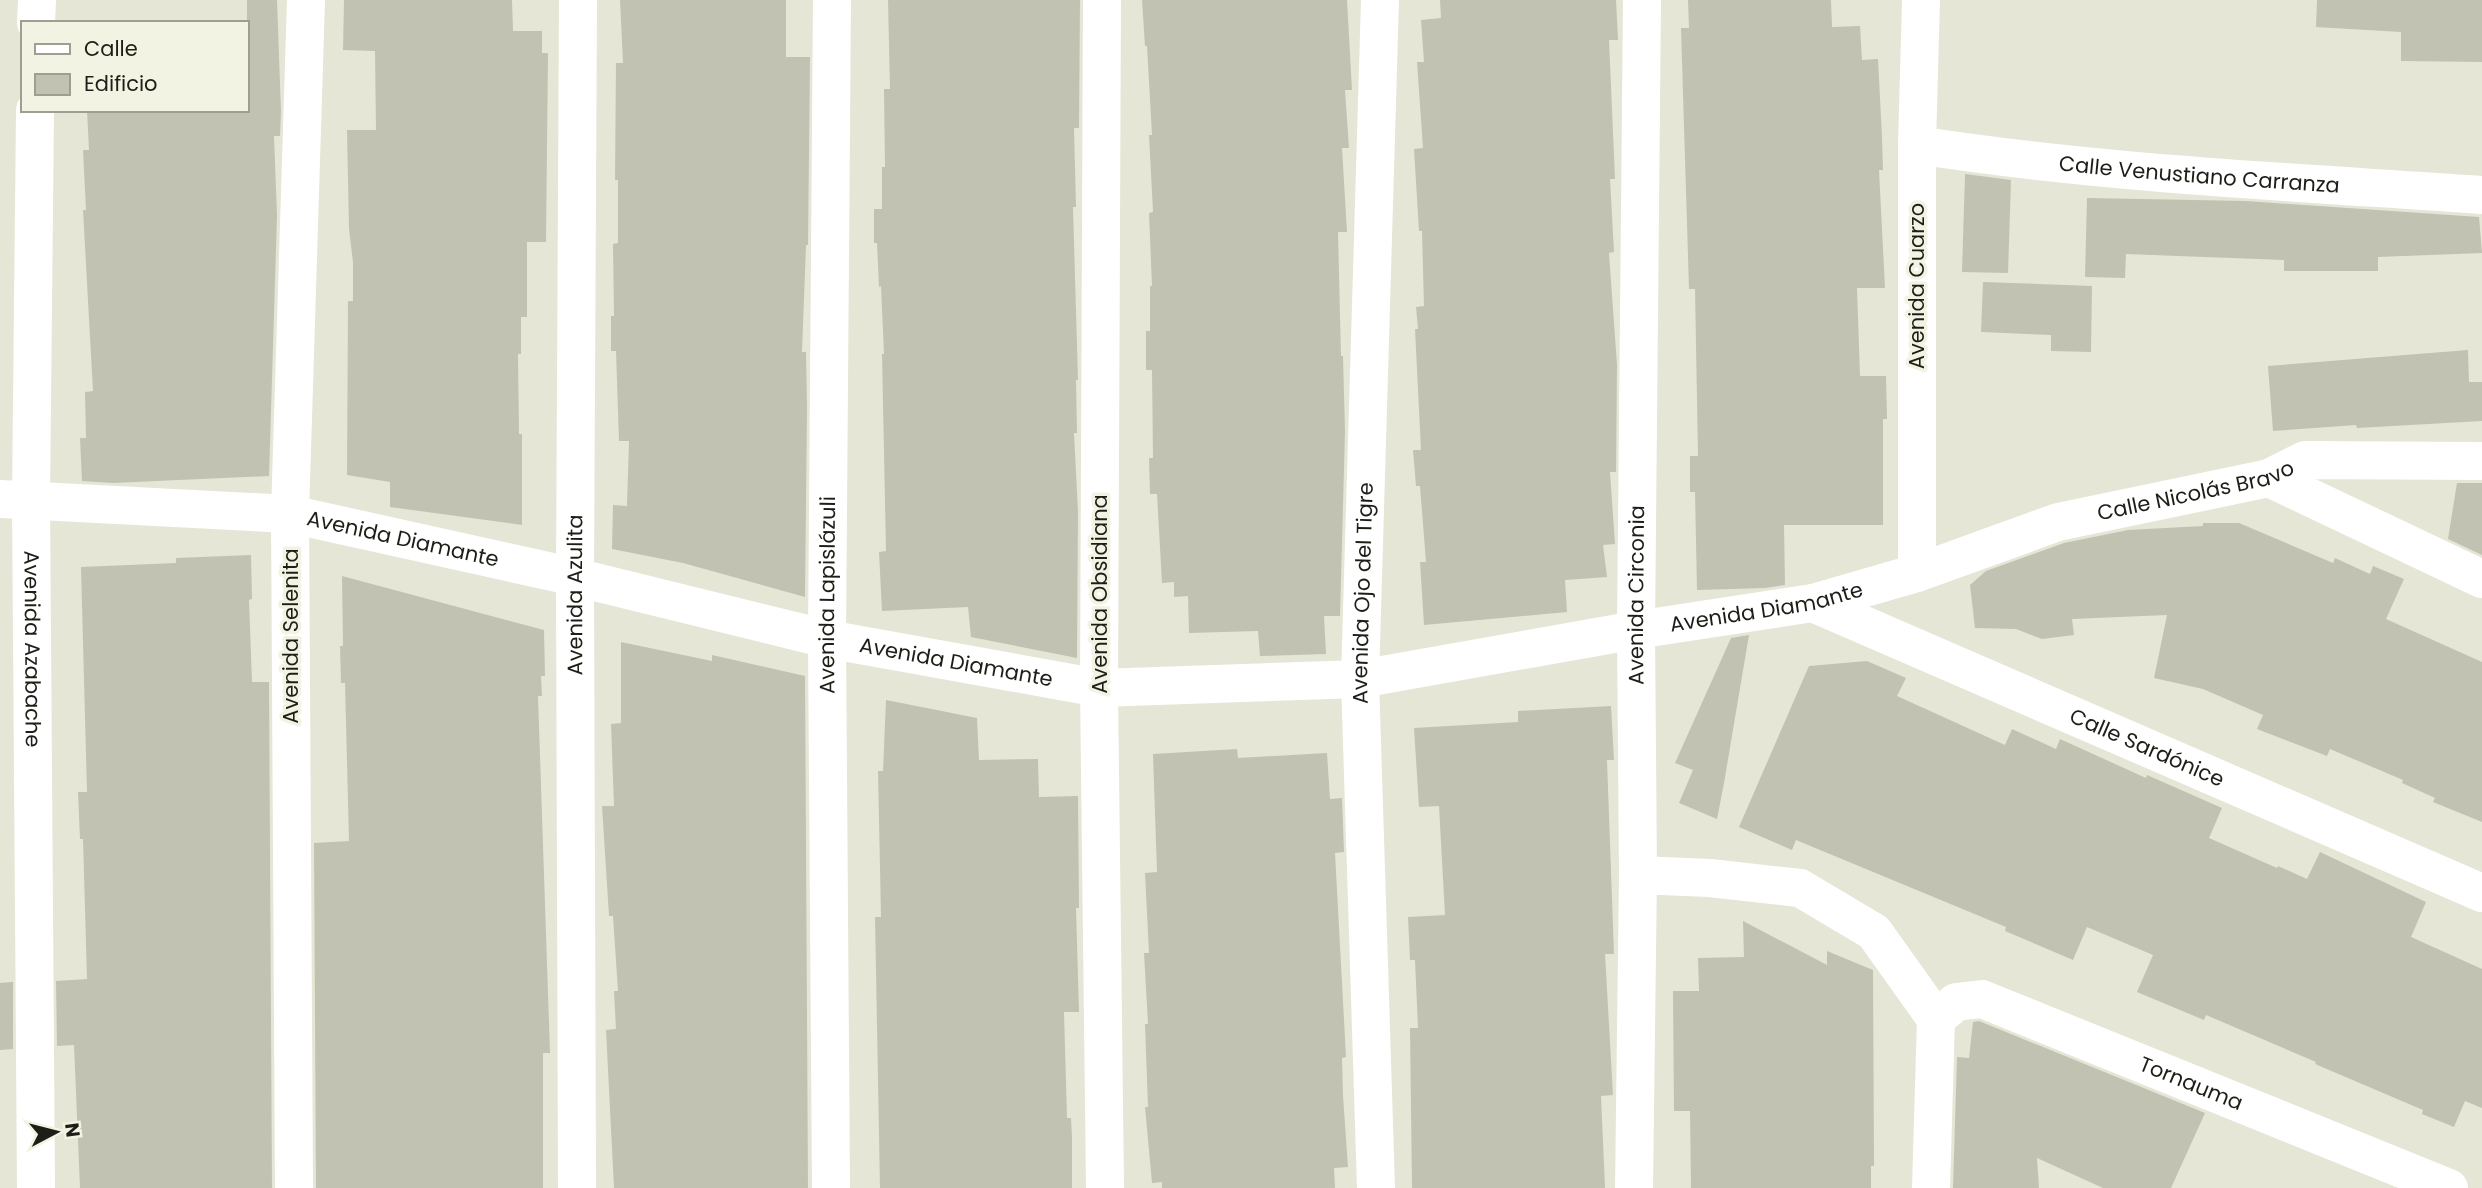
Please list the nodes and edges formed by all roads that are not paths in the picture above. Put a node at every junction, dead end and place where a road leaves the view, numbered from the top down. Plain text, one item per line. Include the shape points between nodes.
1 (37, 0) edge
2 (306, 0) edge
3 (578, 0) edge
4 (832, 0) edge
5 (1102, 0) edge
6 (1380, 0) edge
7 (1642, 0) edge
8 (1921, 0) edge
9 (36, 21) edge
10 (36, 112) edge
11 (1917, 145) junction
12 (2482, 195) edge
13 (2482, 461) edge
14 (2269, 478) junction
15 (16, 500) edge
16 (290, 514) junction
17 (1917, 573) junction
18 (575, 578) junction
19 (2482, 579) edge
20 (1813, 603) junction
21 (1636, 630) junction
22 (827, 639) junction
23 (1360, 679) junction
24 (1099, 688) junction
25 (1638, 875) junction
26 (2482, 893) edge
27 (1936, 1019) junction
28 (36, 1188) edge
29 (294, 1188) edge
30 (577, 1188) edge
31 (831, 1188) edge
32 (1105, 1188) edge
33 (1376, 1188) edge
34 (1634, 1188) edge
35 (1931, 1188) edge
36 (2449, 1188) edge

1 - 9 street
2 - 16 street, Avenida Selenita
3 - 18 street, Avenida Azulita
4 - 22 street, Avenida Lapislázuli
5 - 24 street, Avenida Obsidiana
6 - 23 street, Avenida Ojo del Tigre
7 - 21 street, Avenida Circonia
8 - 11 street, Avenida Cuarzo
10 - 15 street, Avenida Azabache
11 - 12 street, Calle Venustiano Carranza via 2116,169
11 - 17 street, Avenida Cuarzo
13 - 14 street, Calle Nicolás Bravo via 2305,460
14 - 17 street, Calle Nicolás Bravo via 2058,522
14 - 19 street
15 - 16 street, Avenida Diamante
15 - 28 street, Avenida Azabache
16 - 18 street, Avenida Diamante
16 - 29 street, Avenida Selenita
17 - 20 street, Avenida Diamante
18 - 22 street, Avenida Diamante
18 - 30 street, Avenida Azulita
20 - 21 street, Avenida Diamante
20 - 26 street, Calle Sardónice
21 - 23 street, Avenida Diamante
21 - 25 street, Avenida Circonia
22 - 24 street, Avenida Diamante
22 - 31 street, Avenida Lapislázuli
23 - 24 street, Avenida Diamante
23 - 33 street, Avenida Ojo del Tigre
24 - 32 street, Avenida Obsidiana
25 - 27 street via 1800,888 1874,932
25 - 34 street, Avenida Circonia
27 - 35 street
27 - 36 street, Tornauma via 1956,1002 1982,999

